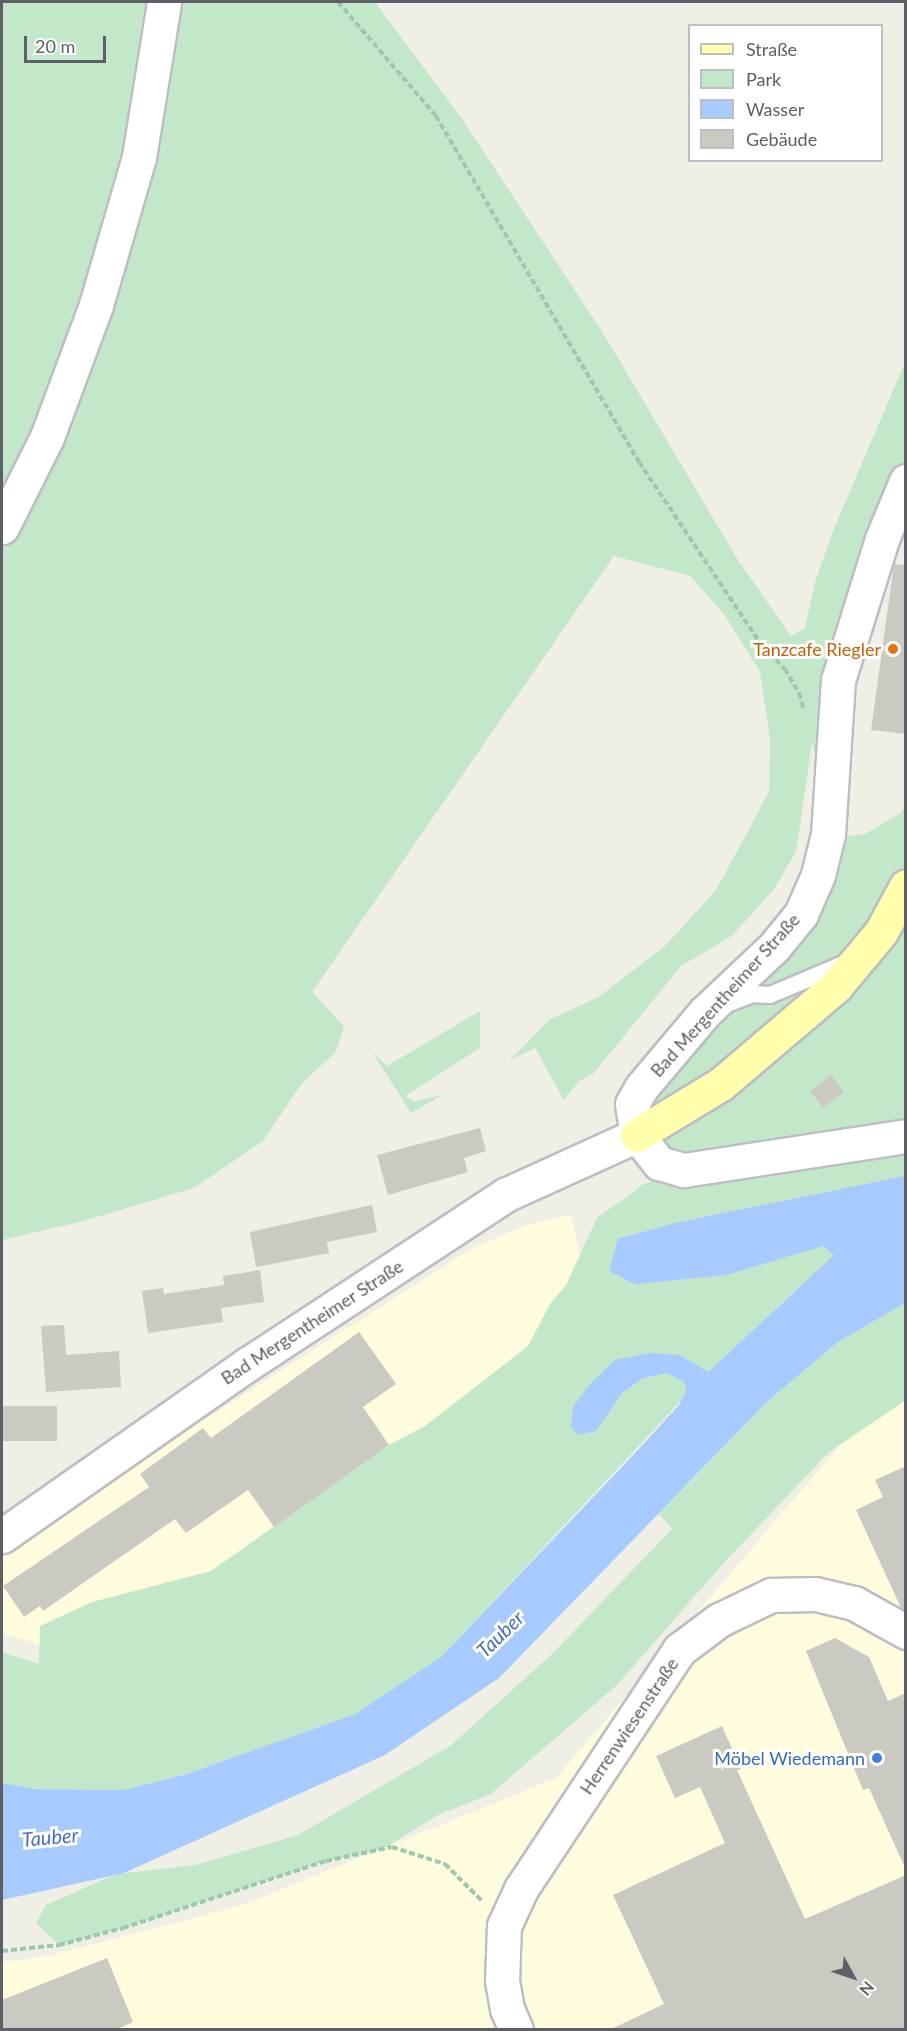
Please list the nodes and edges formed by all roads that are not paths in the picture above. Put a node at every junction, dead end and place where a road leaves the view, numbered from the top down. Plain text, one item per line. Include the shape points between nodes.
1 (164, 2) edge
2 (906, 482) edge
3 (2, 526) edge
4 (906, 886) edge
5 (861, 957) junction
6 (705, 1011) junction
7 (637, 1135) junction
8 (906, 1136) edge
9 (2, 1536) edge
10 (906, 1632) edge
11 (516, 2030) edge

1 - 3 street via 138,157 96,305 47,438
2 - 6 street, Bad Mergentheimer Straße via 882,538 838,680 828,834 818,875 801,914 774,947
4 - 5 main road via 881,933
5 - 6 lane via 770,995 752,994
5 - 7 main road via 836,986 721,1084
6 - 7 street, Bad Mergentheimer Straße via 632,1104
7 - 8 street, Bad Mergentheimer Straße via 659,1163 684,1170
7 - 9 street, Bad Mergentheimer Straße via 505,1195 248,1364
10 - 11 street, Herrenwiesenstraße via 854,1603 815,1594 771,1595 719,1620 680,1650 521,1889 504,1926 502,1982

